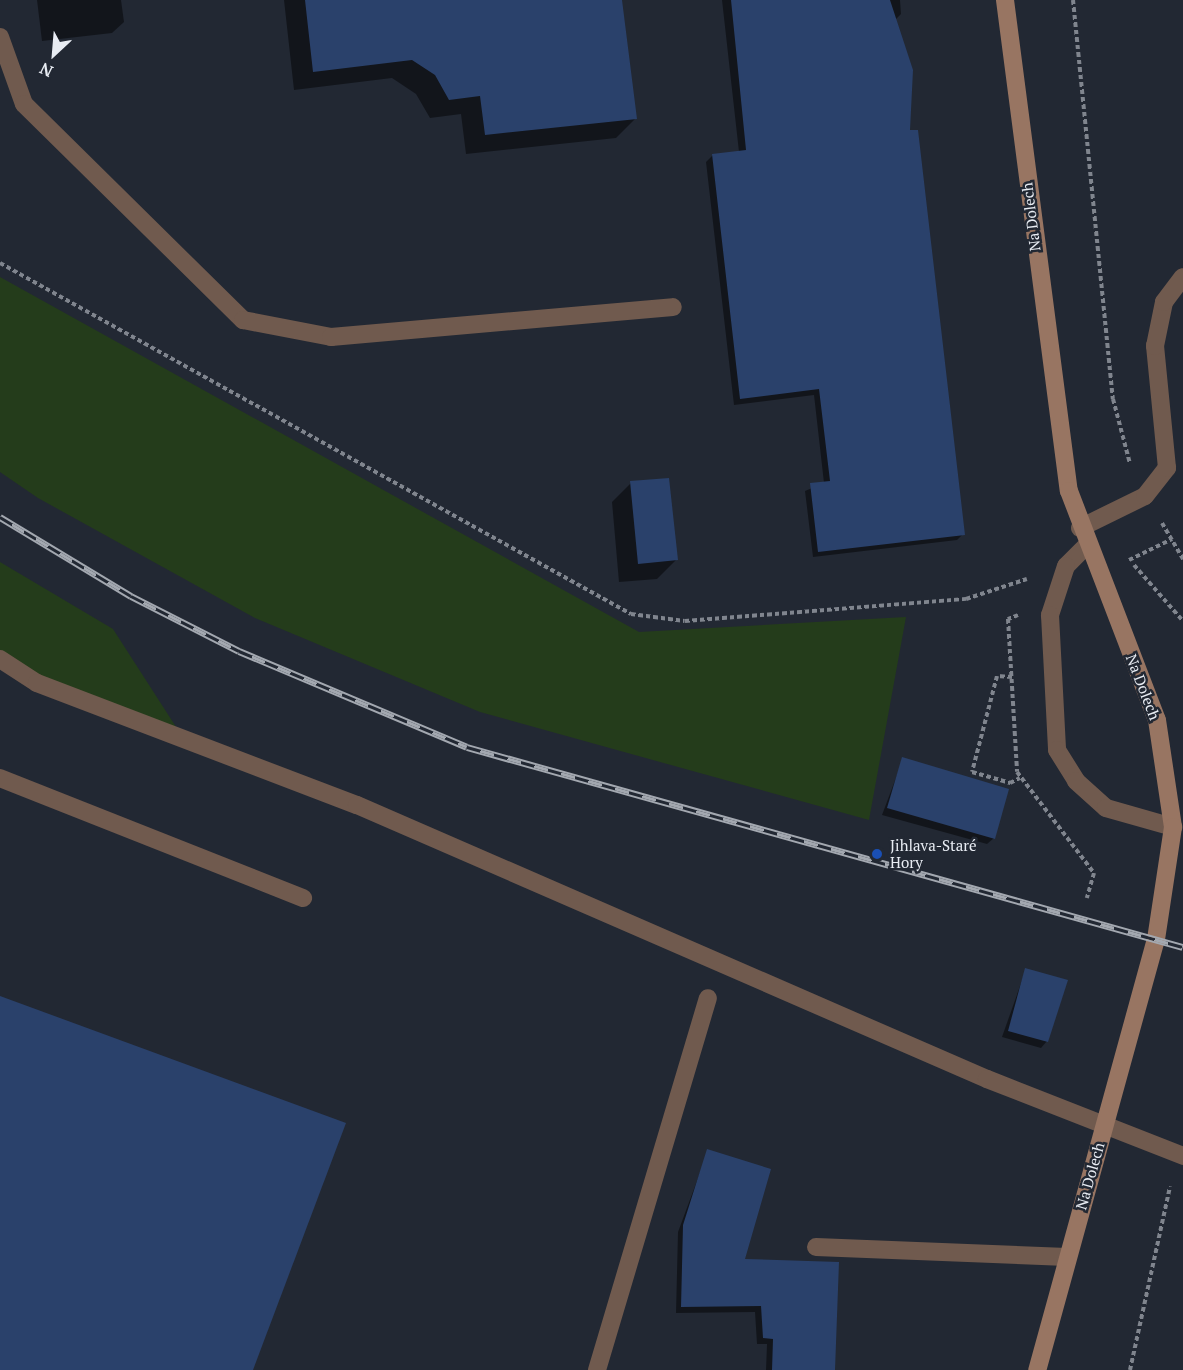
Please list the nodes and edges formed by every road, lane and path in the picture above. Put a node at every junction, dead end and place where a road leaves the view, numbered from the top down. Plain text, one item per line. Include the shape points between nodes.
1 (1005, 0) edge
2 (1073, 0) edge
3 (0, 37) edge
4 (0, 263) edge
5 (1183, 277) edge
6 (673, 307) dead end
7 (1145, 496) junction
8 (1080, 528) junction
9 (1086, 546) junction
10 (1183, 559) edge
11 (1129, 560) dead end
12 (1066, 566) junction
13 (1183, 621) edge
14 (0, 659) edge
15 (1012, 677) dead end
16 (0, 778) edge
17 (1020, 778) dead end
18 (1173, 827) junction
19 (303, 898) dead end
20 (708, 998) dead end
21 (1104, 1126) junction
22 (1180, 1155) edge
23 (816, 1247) dead end
24 (1067, 1257) junction
25 (597, 1370) edge
26 (1037, 1370) edge
27 (1130, 1370) edge

1 - 8 main road, Na Dolech via 1056,425
2 - 7 path via 1113,399 1125,454
3 - 6 lane via 24,105 243,320 331,337
4 - 12 path via 631,614 685,621 966,599
5 - 7 lane via 1164,302 1157,323 1167,468
7 - 8 lane
7 - 10 path
8 - 9 main road, Na Dolech
9 - 12 lane
9 - 18 main road, Na Dolech via 1157,720
11 - 13 path
12 - 18 lane via 1050,615 1057,750 1076,781 1106,808
14 - 21 lane via 37,683 357,805
15 - 17 path via 997,676 972,772 1010,783
16 - 19 lane
18 - 21 main road, Na Dolech via 1165,902
20 - 25 lane
21 - 22 lane
21 - 24 main road, Na Dolech
22 - 27 path
23 - 24 lane
24 - 26 main road, Na Dolech

